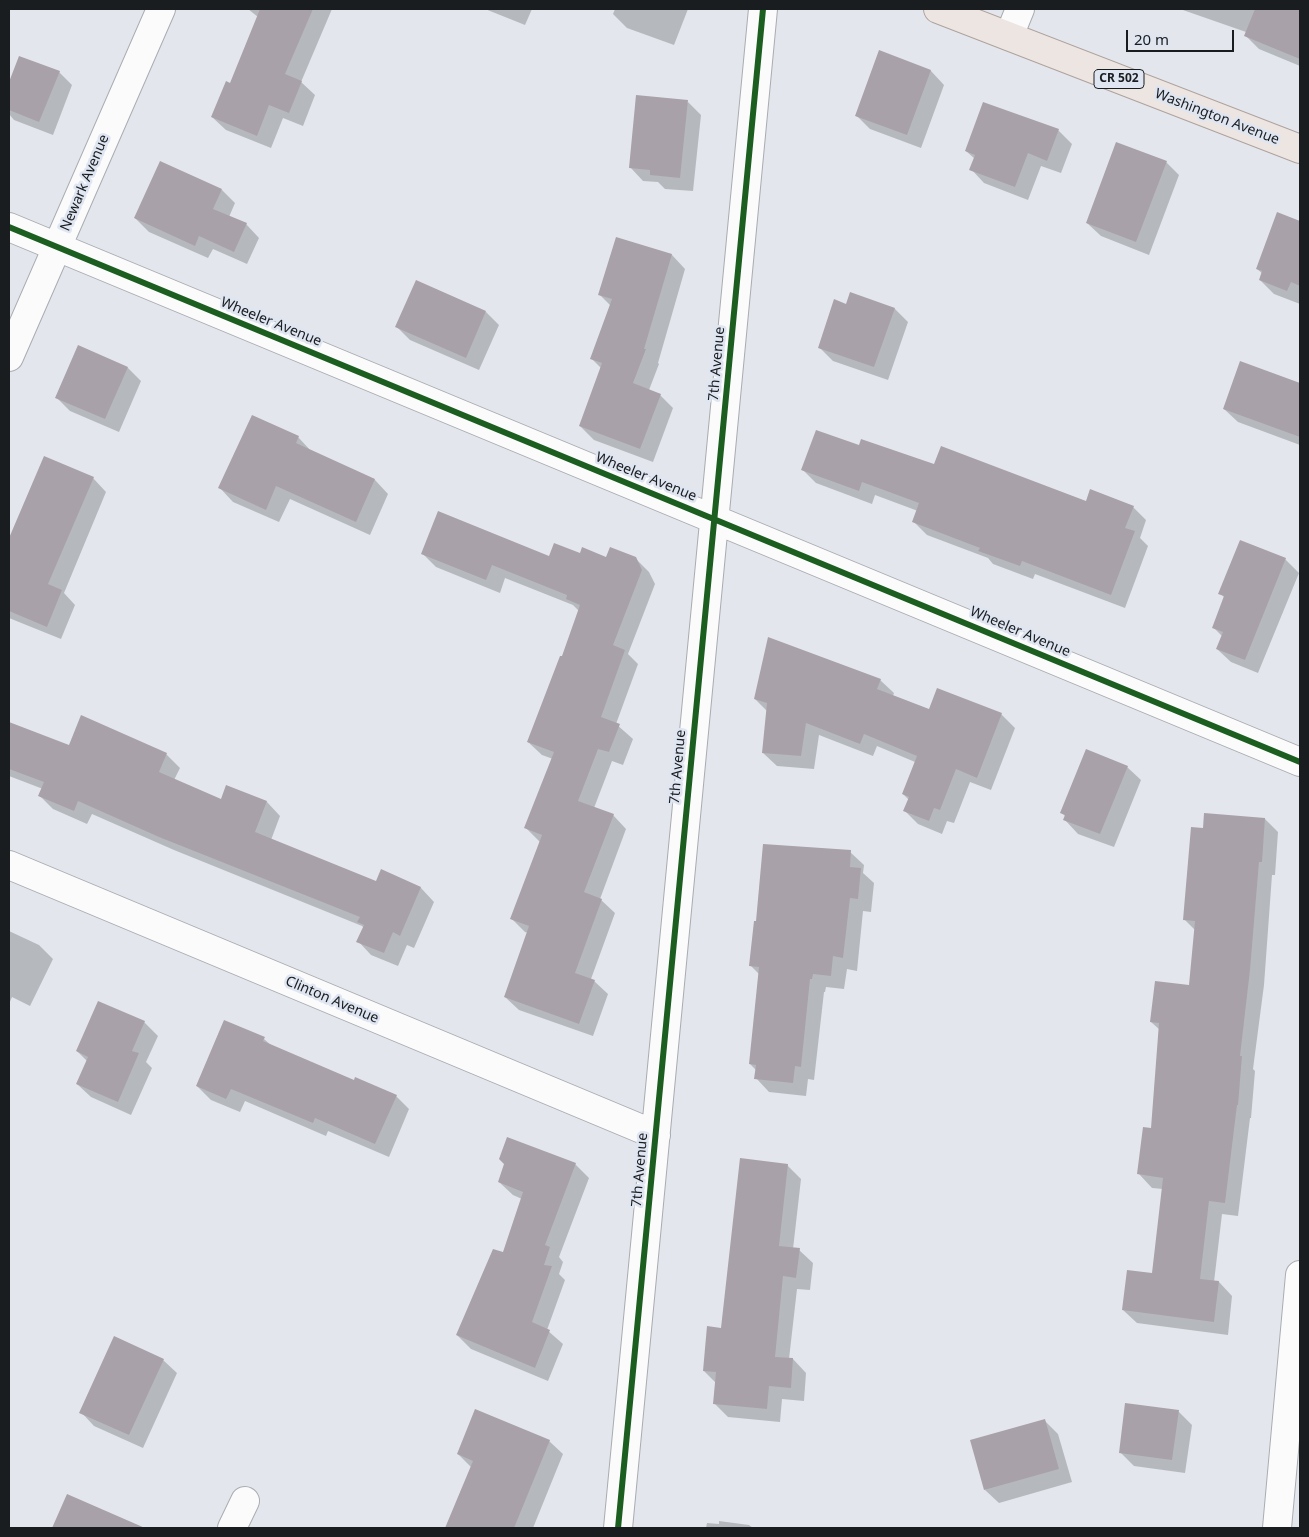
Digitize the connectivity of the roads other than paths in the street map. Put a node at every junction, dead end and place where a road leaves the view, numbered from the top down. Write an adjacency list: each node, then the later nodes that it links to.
1 (161, 9): 8 (street, Newark Avenue)
2 (763, 9): 10 (street, 7th Avenue)
3 (938, 9): 5 (main road, Washington Avenue / CR 502)
4 (1020, 9): 5 (street)
5 (1009, 36): 6 (main road, Washington Avenue / CR 502)
6 (1300, 149)
7 (9, 227): 8 (street, Wheeler Avenue)
8 (58, 247): 9 (street, Newark Avenue); 10 (street, Wheeler Avenue)
9 (9, 358)
10 (714, 519): 11 (street, Wheeler Avenue); 13 (street, 7th Avenue)
11 (1300, 762)
12 (9, 865): 13 (street, Clinton Avenue)
13 (656, 1135): 17 (street, 7th Avenue)
14 (1300, 1275): 18 (street)
15 (245, 1501): 16 (street)
16 (232, 1528)
17 (618, 1528)
18 (1278, 1528)

